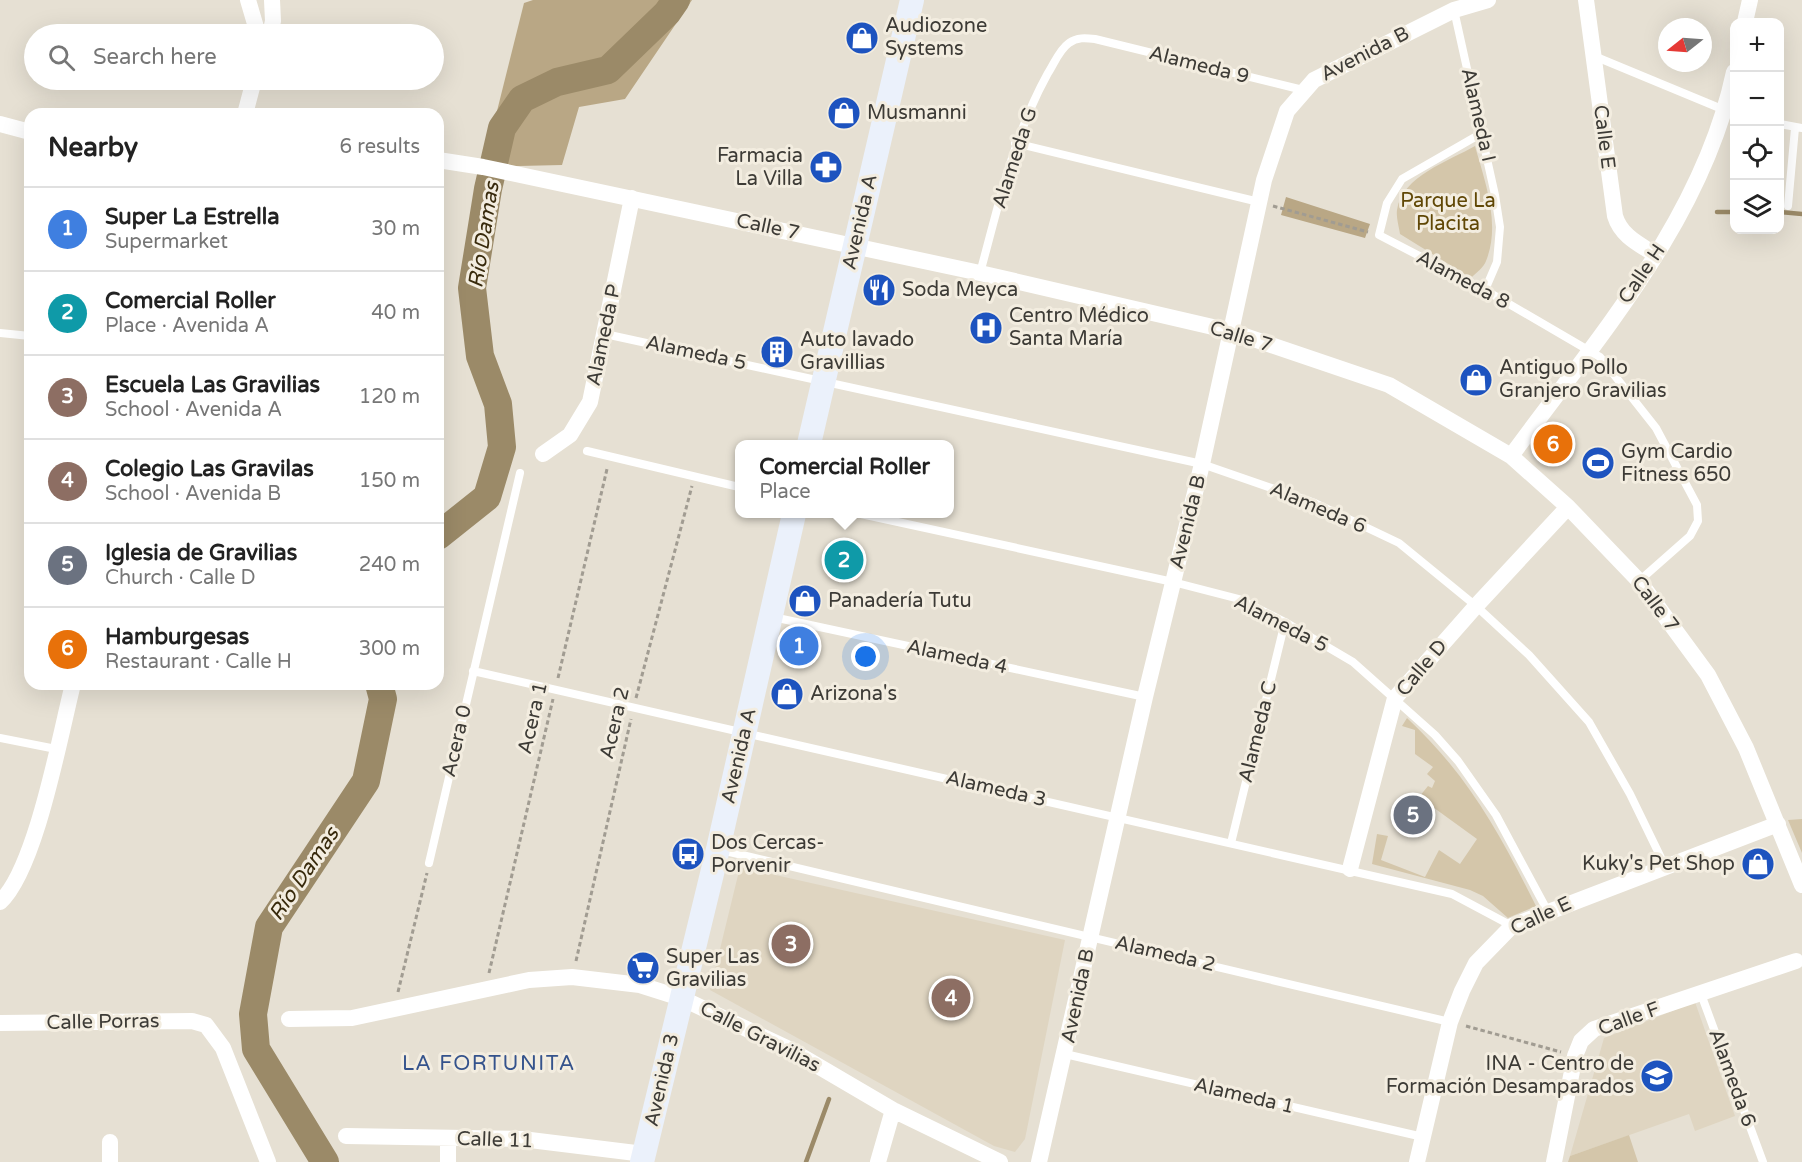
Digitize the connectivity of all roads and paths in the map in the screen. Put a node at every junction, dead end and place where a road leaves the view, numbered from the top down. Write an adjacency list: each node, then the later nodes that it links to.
1 (248, 0): 9 (street)
2 (272, 0): 10 (street)
3 (912, 0): 27 (street, Avenida A)
4 (1488, 0): 7 (street, Avenida B)
5 (1586, 0): 12 (street, Calle E)
6 (1750, 0): 8 (street)
7 (1454, 10): 14 (street, Avenida B); 20 (lane, Alameda I)
8 (1746, 18)
9 (255, 24)
10 (272, 24)
11 (1095, 39): 14 (lane, Alameda 9); 21 (lane, Alameda G)
12 (1593, 56): 16 (lane); 28 (street, Calle E)
13 (252, 90): 15 (street)
14 (1303, 90): 24 (street, Avenida B)
15 (249, 108)
16 (1730, 113): 28 (street, Calle H)
17 (0, 124): 19 (street)
18 (1798, 128): 25 (lane)
19 (24, 130)
20 (1482, 133): 26 (lane); 30 (lane, Alameda I)
21 (1015, 143): 24 (lane); 29 (lane, Alameda G)
22 (444, 161): 23 (street, Calle 7)
23 (632, 198): 27 (street, Calle 7); 33 (street, Alameda P)
24 (1259, 202): 26 (path); 31 (street, Avenida B)
25 (1788, 206)
26 (1379, 235): 30 (lane, Alameda 8)
27 (855, 245): 29 (street, Calle 7); 36 (street, Avenida A)
28 (1656, 255): 35 (street, Calle H)
29 (980, 273): 31 (street, Calle 7)
30 (1485, 290): 35 (lane, Alameda 8)
31 (1230, 331): 41 (street, Calle 7); 42 (street, Avenida B)
32 (0, 333): 34 (lane)
33 (604, 334): 36 (lane, Alameda 5); 39 (street, Alameda P)
34 (24, 335)
35 (1589, 350): 41 (street, Calle H); 49 (lane, Alameda 8)
36 (821, 381): 37 (street, Avenida A); 42 (lane, Alameda 6)
37 (809, 440)
38 (586, 451): 40 (lane)
39 (543, 454)
40 (610, 456): 44 (lane); 56 (path, Acera 1)
41 (1511, 456): 46 (street, Calle 7)
42 (1202, 464): 50 (street, Avenida B); 51 (lane, Alameda 6)
43 (520, 473): 54 (lane, Acera 0)
44 (695, 477): 45 (lane); 59 (path, Acera 2)
45 (735, 485)
46 (1568, 507): 49 (street, Calle 7); 51 (street, Calle D)
47 (793, 518): 52 (street, Avenida A)
48 (884, 518): 50 (lane, Alameda 5)
49 (1640, 581): 64 (street, Calle 7)
50 (1173, 582): 53 (lane, Alameda 5); 57 (street, Avenida B)
51 (1476, 606): 58 (street, Calle D); 68 (lane, Alameda 6)
52 (770, 616): 57 (lane, Alameda 4); 60 (street, Avenida A)
53 (1285, 622): 58 (lane, Alameda 5); 65 (lane, Alameda C)
54 (473, 671): 56 (lane, Alameda 3); 67 (lane, Acera 0)
55 (71, 690): 62 (street)
56 (555, 690): 59 (lane, Alameda 3); 77 (path, Acera 1)
57 (1145, 698): 63 (street, Avenida B)
58 (1395, 698): 69 (street, Calle D); 72 (lane, Alameda 5)
59 (633, 708): 60 (lane, Alameda 3); 76 (path, Acera 2)
60 (744, 731): 63 (lane, Alameda 3); 66 (street, Avenida A)
61 (0, 738): 62 (lane)
62 (56, 749): 71 (street)
63 (1118, 817): 65 (lane, Alameda 3); 74 (street, Avenida B)
64 (1778, 824): 68 (street, Calle E); 70 (street, Calle 7)
65 (1231, 843): 69 (lane, Alameda 3)
66 (718, 849): 74 (lane, Alameda 2); 79 (street, Avenida A)
67 (429, 863): 80 (path)
68 (1665, 867): 72 (street, Calle E)
69 (1350, 870): 73 (lane, Alameda 3)
70 (1802, 885)
71 (0, 902)
72 (1547, 910): 73 (street, Calle E)
73 (1512, 926): 82 (street, Calle E)
74 (1091, 936): 82 (lane, Alameda 2); 84 (street, Avenida B)
75 (1796, 961): 78 (street, Calle F)
76 (572, 977): 77 (street, Calle Gravilias); 79 (street, Calle Gravilias)
77 (486, 987): 80 (street, Calle Gravilias)
78 (1701, 994): 85 (street, Calle F); 100 (lane, Alameda 6)
79 (681, 998): 86 (street, Calle Gravilias); 91 (street, Avenida 3)
80 (394, 1008): 81 (street, Calle Gravilias)
81 (289, 1019)
82 (1450, 1022): 85 (path); 88 (street, Calle E)
83 (0, 1023): 93 (street, Calle Porras)
84 (1065, 1054): 88 (lane, Alameda 1); 97 (street, Avenida B)
85 (1575, 1056): 99 (street, Calle F)
86 (893, 1110): 95 (street); 96 (street, Calle Gravilias)
87 (346, 1137): 89 (street, Calle 11)
88 (1423, 1137): 98 (street, Calle E)
89 (448, 1139): 91 (street, Calle 11); 94 (street)
90 (110, 1142): 92 (street)
91 (643, 1158)
92 (110, 1162)
93 (268, 1162)
94 (448, 1162)
95 (878, 1162)
96 (1000, 1162)
97 (1039, 1162)
98 (1417, 1162)
99 (1554, 1162)
100 (1763, 1162)

